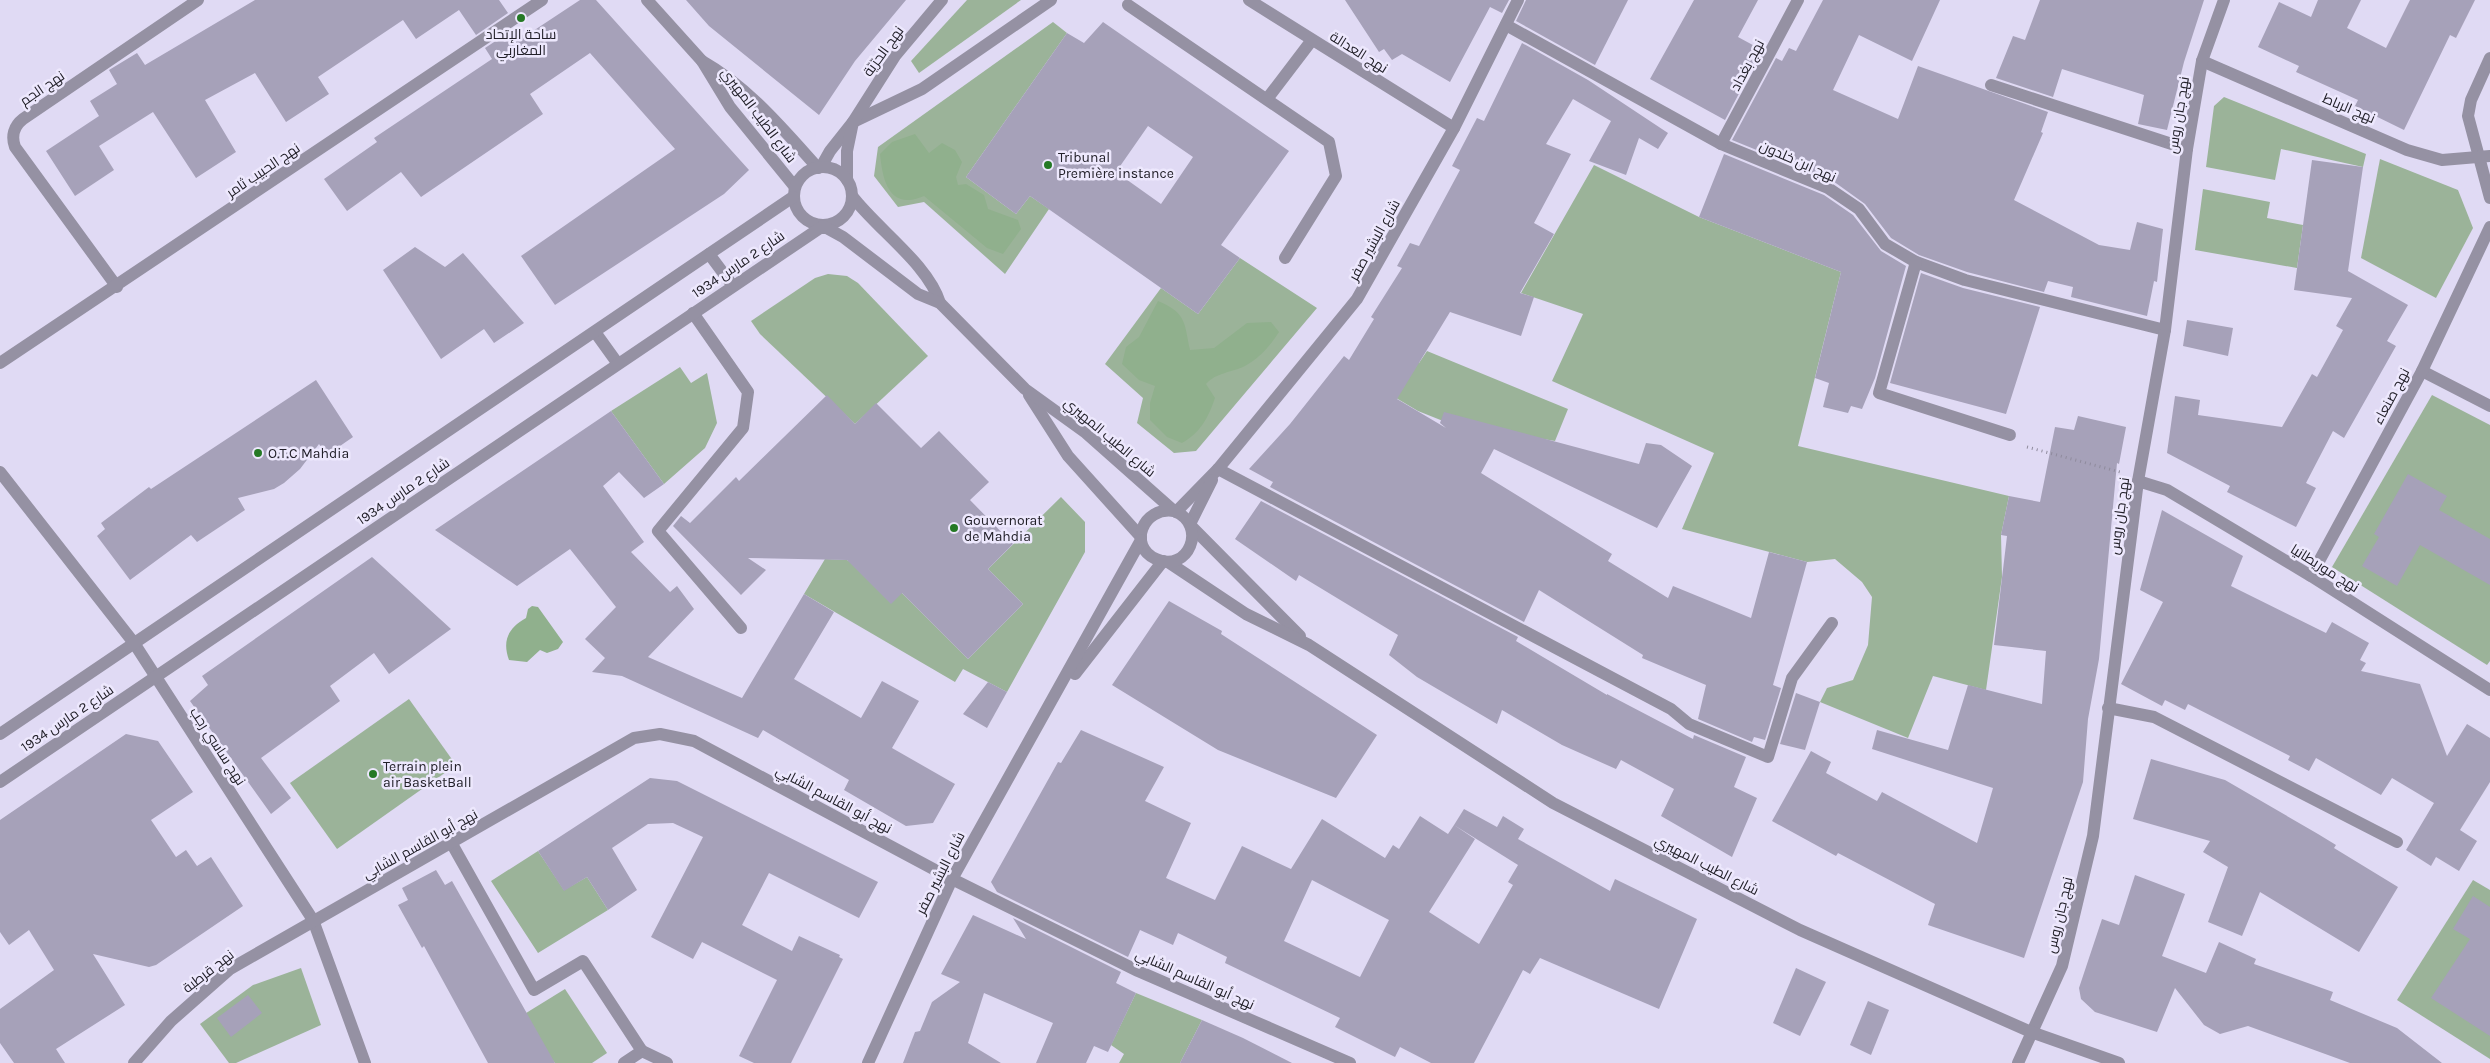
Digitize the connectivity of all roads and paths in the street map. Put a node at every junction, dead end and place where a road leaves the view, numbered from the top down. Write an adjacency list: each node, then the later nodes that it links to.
1 (198, 0): 34 (street, نهج الجم)
2 (542, 0): 34 (street, نهج الحبيب ثامر)
3 (647, 0): 14 (street, شارع الطيب المهيري)
4 (942, 0): 18 (street, نهج الحرّيّة)
5 (1051, 0): 18 (street)
6 (1249, 0): 12 (street, نهج العدالة)
7 (1518, 0): 11 (street, شارع البشير صفر)
8 (1798, 0): 20 (street, نهج بغداد)
9 (2224, 0): 15 (street, نهج جان روس)
10 (1128, 5): 17 (street)
11 (1506, 25): 19 (street, شارع البشير صفر); 20 (street, نهج ابن خلدون)
12 (1312, 40): 17 (street); 19 (street, نهج العدالة)
13 (2490, 58): 22 (street)
14 (702, 61): 23 (street, شارع الطيب المهيري); 25 (street, شارع الطيب المهيري)
15 (2202, 61): 21 (street, نهج جان روس); 22 (street, نهج الرباط)
16 (1991, 85): 21 (street)
17 (1267, 99): 31 (street)
18 (854, 122): 23 (street); 24 (street)
19 (1454, 128): 45 (street, شارع البشير صفر)
20 (1722, 144): 32 (street, نهج ابن خلدون)
21 (2187, 149): 37 (street, نهج جان روس)
22 (2485, 157): 27 (street)
23 (819, 167): 24 (street); 25 (street)
24 (847, 180): 26 (street)
25 (794, 192): 28 (street); 30 (street, شارع 2 مارس 1934)
26 (852, 196): 28 (street); 35 (street, شارع الطيب المهيري)
27 (2490, 198)
28 (823, 226): 33 (street, شارع 2 مارس 1934); 35 (street, شارع الطيب المهيري)
29 (2490, 227): 41 (street, نهج صنعاء)
30 (709, 254): 33 (street); 38 (street, شارع 2 مارس 1934)
31 (1285, 258)
32 (1916, 262): 37 (street, نهج ابن خلدون); 44 (street)
33 (733, 286): 36 (street, شارع 2 مارس 1934)
34 (117, 287): 39 (street, نهج الحبيب ثامر)
35 (940, 303): 42 (street, شارع الطيب المهيري)
36 (693, 313): 40 (street, شارع 2 مارس 1934); 54 (street)
37 (2165, 330): 47 (street, نهج جان روس)
38 (595, 332): 40 (street); 55 (street, شارع 2 مارس 1934)
39 (0, 363)
40 (618, 364): 57 (street, شارع 2 مارس 1934)
41 (2422, 370): 43 (street); 52 (street, نهج صنعاء)
42 (1024, 389): 48 (street, شارع الطيب المهيري); 50 (street, شارع الطيب المهيري)
43 (2490, 406)
44 (2010, 435): 47 (path)
45 (1218, 468): 48 (street, شارع البشير صفر); 49 (street, شارع البشير صفر); 53 (street)
46 (0, 472): 55 (street, نهج ساسي رجب)
47 (2138, 481): 52 (street, نهج موريطانيا); 60 (street, نهج جان روس)
48 (1175, 511): 49 (street); 50 (street)
49 (1191, 525): 51 (street); 56 (street, شارع الطيب المهيري)
50 (1141, 538): 51 (street); 59 (street, شارع البشير صفر)
51 (1165, 561): 56 (street, شارع الطيب المهيري); 59 (street, شارع البشير صفر)
52 (2311, 576): 58 (street, نهج موريطانيا)
53 (1832, 623)
54 (740, 628)
55 (134, 643): 57 (street, نهج ساسي رجب); 61 (street, شارع 2 مارس 1934)
56 (1309, 644): 67 (street, شارع الطيب المهيري)
57 (155, 677): 62 (street, شارع 2 مارس 1934); 66 (street, نهج ساسي رجب)
58 (2490, 690)
59 (1052, 704): 65 (street, شارع البشير صفر)
60 (2108, 708): 63 (street); 67 (street, نهج جان روس)
61 (0, 734)
62 (0, 782)
63 (2397, 842)
64 (452, 844): 65 (street, نهج أبو القاسم الشابي); 66 (street, نهج أبو القاسم الشابي); 68 (street)
65 (952, 879): 73 (street, شارع البشير صفر); 74 (street, نهج أبو القاسم الشابي)
66 (313, 920): 69 (street, نهج قرطبة); 70 (street, نهج ساسي رجب)
67 (2031, 1032): 75 (street, نهج جان روس); 76 (street, شارع الطيب المهيري)
68 (642, 1051): 71 (street); 72 (street)
69 (134, 1063)
70 (365, 1063)
71 (624, 1063)
72 (667, 1063)
73 (868, 1063)
74 (1350, 1063)
75 (2018, 1063)
76 (2119, 1063)

